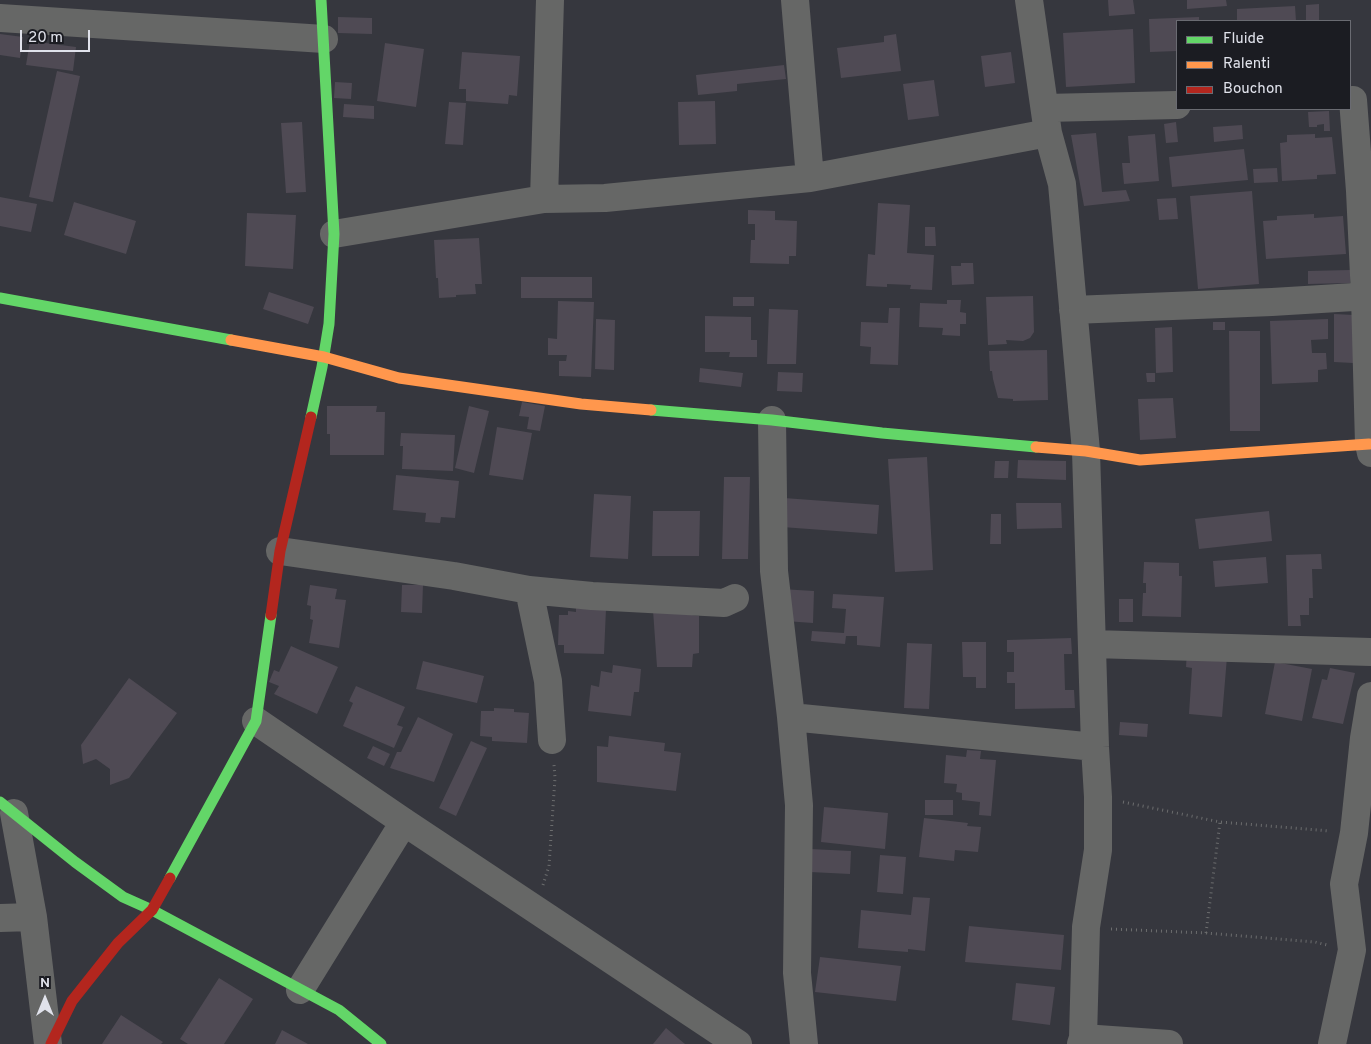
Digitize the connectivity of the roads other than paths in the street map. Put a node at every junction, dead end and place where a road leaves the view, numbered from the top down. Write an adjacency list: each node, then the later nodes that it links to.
1 (321, 0): 6 (street)
2 (550, 0): 11 (street)
3 (795, 0): 10 (street)
4 (1029, 0): 9 (street)
5 (0, 18): 6 (street)
6 (324, 39): 12 (street)
7 (1358, 99): 13 (street)
8 (1176, 105): 9 (street)
9 (1046, 120): 10 (street); 15 (street)
10 (810, 178): 11 (street)
11 (544, 199): 12 (street)
12 (334, 234): 16 (street)
13 (1368, 296): 15 (street); 18 (street)
14 (0, 298): 16 (street)
15 (1073, 310): 19 (street)
16 (324, 358): 17 (street); 20 (street)
17 (772, 420): 19 (street); 26 (street)
18 (1370, 449): 19 (street)
19 (1086, 451): 23 (street)
20 (280, 551): 21 (street); 27 (street)
21 (529, 590): 22 (street); 28 (street)
22 (735, 598)
23 (1092, 644): 24 (street); 29 (street)
24 (1371, 652)
25 (1371, 696): 32 (street)
26 (791, 717): 29 (street); 42 (street)
27 (256, 721): 31 (street); 33 (street)
28 (552, 740)
29 (1095, 746): 38 (street)
30 (7, 807): 33 (street); 34 (street)
31 (404, 822): 37 (street); 41 (street)
32 (1362, 833): 36 (street)
33 (152, 910): 37 (street); 39 (street)
34 (33, 917): 35 (street); 39 (street)
35 (0, 918)
36 (1361, 952): 44 (street)
37 (300, 990): 40 (street)
38 (1082, 1041): 43 (street)
39 (49, 1044)
40 (381, 1044)
41 (738, 1044)
42 (804, 1044)
43 (1169, 1044)
44 (1332, 1044)

